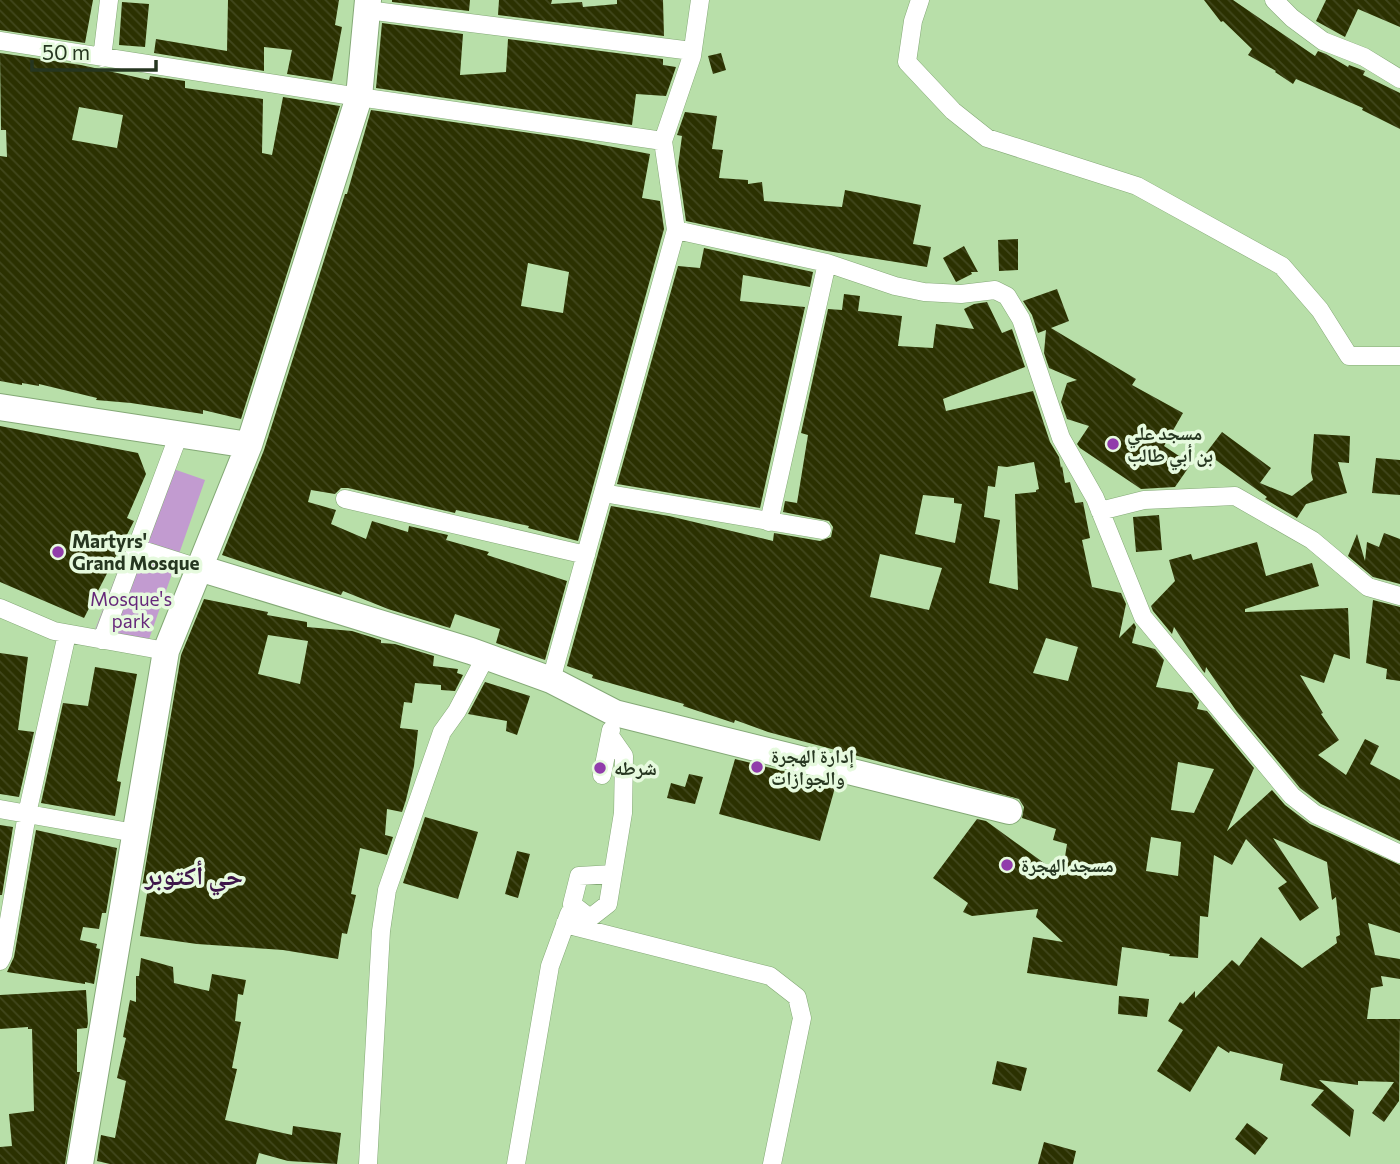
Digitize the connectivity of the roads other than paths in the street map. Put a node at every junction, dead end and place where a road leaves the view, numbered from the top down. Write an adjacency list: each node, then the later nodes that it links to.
1 (110, 0): 8 (street)
2 (700, 0): 7 (street)
3 (920, 0): 14 (street)
4 (1274, 0): 9 (street)
5 (367, 5): 7 (street); 10 (street)
6 (0, 41): 8 (street)
7 (692, 51): 11 (street)
8 (102, 58): 10 (street)
9 (1400, 79)
10 (359, 97): 11 (street); 17 (street)
11 (663, 141): 12 (street)
12 (676, 230): 13 (street); 18 (street)
13 (827, 263): 20 (street); 21 (street)
14 (1400, 356)
15 (0, 407): 16 (street)
16 (179, 434): 17 (street); 23 (street)
17 (249, 445): 25 (street)
18 (603, 492): 21 (street); 24 (street)
19 (345, 499): 24 (street)
20 (1100, 511): 26 (street); 39 (street)
21 (769, 522): 22 (street)
22 (822, 530)
23 (136, 548): 25 (street); 29 (street)
24 (586, 555): 32 (street)
25 (199, 568): 30 (street); 31 (street)
26 (1400, 596)
27 (0, 608): 28 (street)
28 (67, 634): 29 (street); 37 (street)
29 (102, 640): 30 (street)
30 (166, 651): 38 (street)
31 (486, 656): 32 (street); 45 (street)
32 (551, 680): 33 (street)
33 (613, 725): 34 (street); 36 (street); 40 (street)
34 (602, 775)
35 (0, 810): 37 (street)
36 (1009, 811)
37 (27, 814): 38 (street); 43 (street)
38 (135, 833): 44 (street)
39 (1400, 853)
40 (613, 874): 41 (street); 41 (street)
41 (572, 904): 42 (street)
42 (565, 925): 46 (street); 47 (street)
43 (0, 961)
44 (80, 1164)
45 (369, 1164)
46 (516, 1164)
47 (772, 1164)

